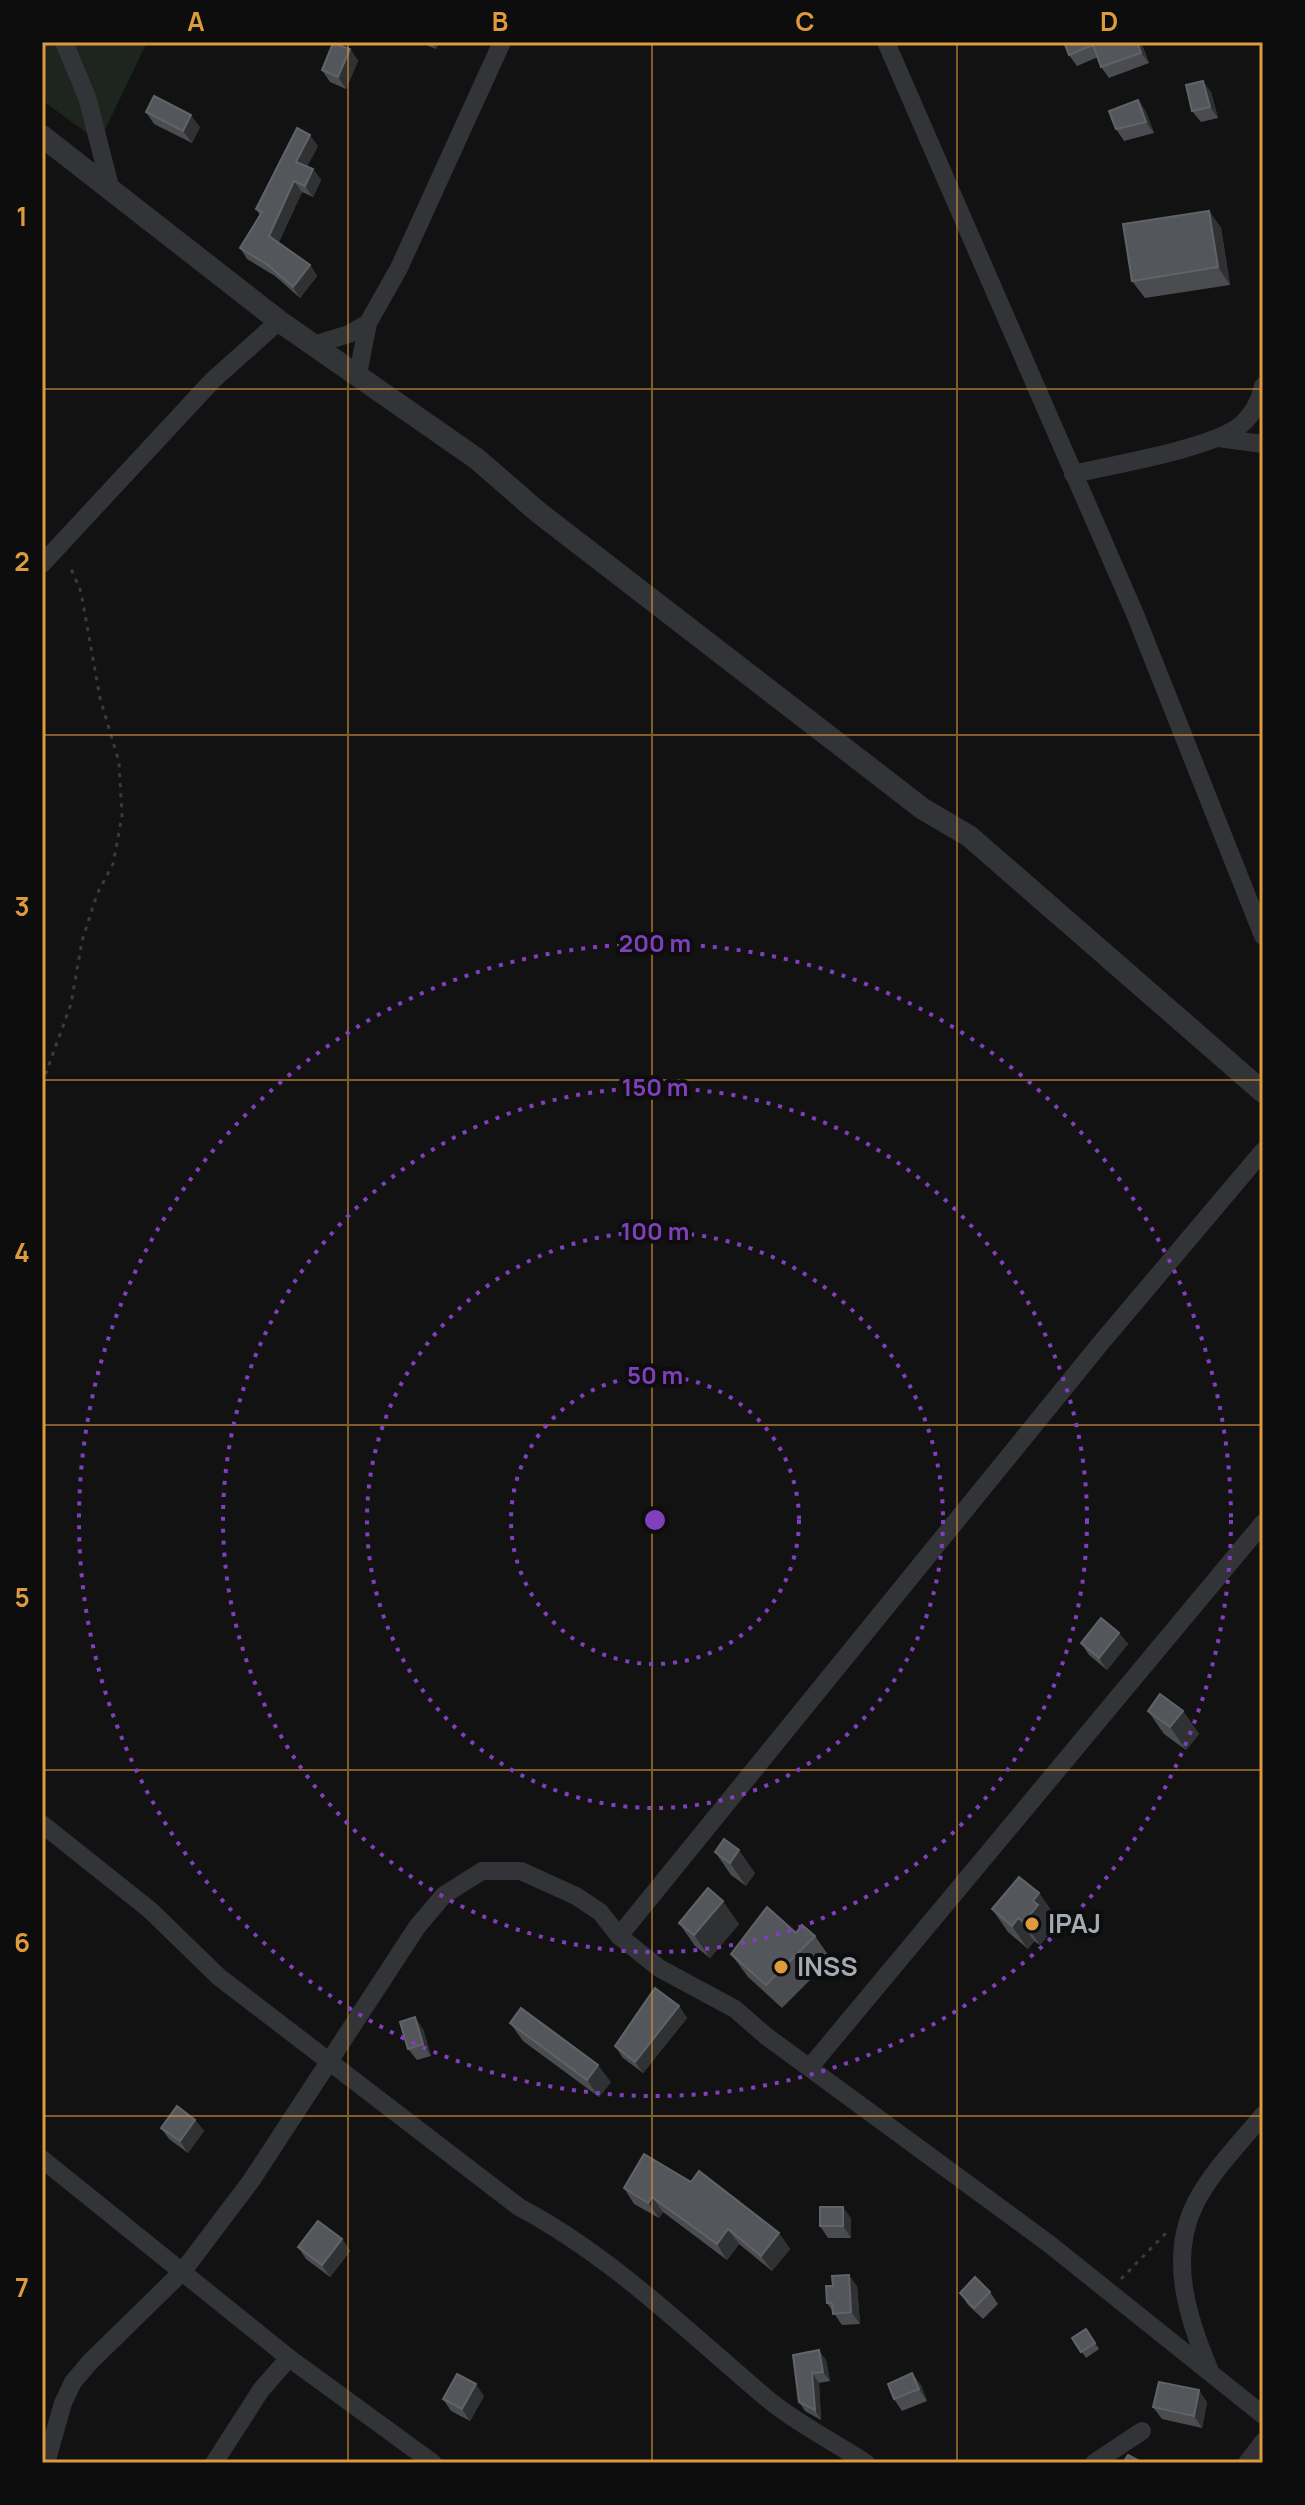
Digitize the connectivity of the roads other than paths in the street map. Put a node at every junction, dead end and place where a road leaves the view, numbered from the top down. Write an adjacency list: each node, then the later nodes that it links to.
1 (64, 42): 5 (street)
2 (502, 42): 7 (street)
3 (886, 42): 13 (street)
4 (42, 136): 5 (street)
5 (111, 190): 6 (street)
6 (279, 321): 8 (street); 14 (street)
7 (368, 323): 8 (street); 9 (street)
8 (316, 344): 9 (street)
9 (358, 374): 16 (street)
10 (1263, 386): 11 (street)
11 (1218, 438): 12 (street); 13 (street)
12 (1263, 444)
13 (1073, 474): 15 (street)
14 (42, 564)
15 (1263, 936)
16 (1263, 1092)
17 (1263, 1151): 20 (street)
18 (1263, 1523): 22 (street)
19 (42, 1824): 21 (street)
20 (619, 1936): 21 (street); 22 (street)
21 (332, 2061): 25 (street); 34 (street)
22 (810, 2067): 27 (street)
23 (1263, 2115): 27 (street)
24 (42, 2159): 25 (street)
25 (183, 2271): 26 (street); 31 (street)
26 (289, 2358): 32 (street); 33 (street)
27 (1211, 2374): 28 (street)
28 (1263, 2415)
29 (1142, 2431): 35 (street)
30 (1263, 2442): 36 (street)
31 (46, 2463)
32 (214, 2463)
33 (433, 2463)
34 (866, 2463)
35 (1094, 2463)
36 (1247, 2463)

